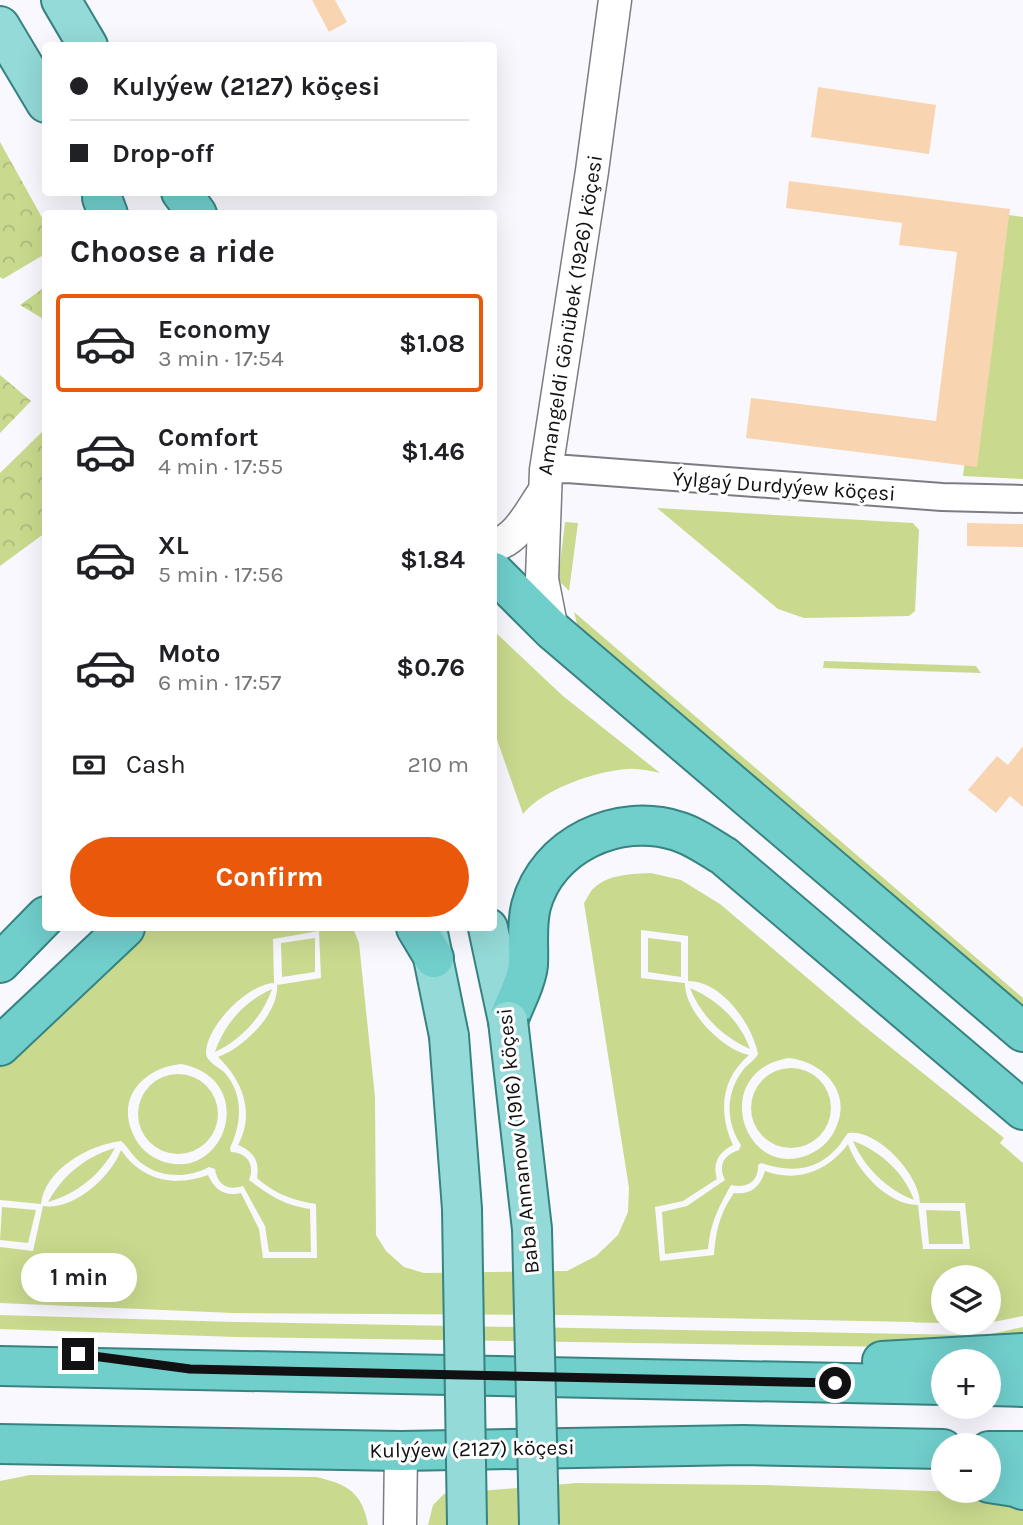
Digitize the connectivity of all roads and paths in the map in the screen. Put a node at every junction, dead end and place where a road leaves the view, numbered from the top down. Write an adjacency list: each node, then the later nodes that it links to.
1 (61, 0): 4 (main road)
2 (615, 0): 6 (street, Amangeldi Gönübek (1926) köçesi)
3 (0, 26): 5 (main road)
4 (86, 42)
5 (42, 96)
6 (545, 481): 7 (street, Ýylgaý Durdyýew köçesi); 8 (street); 10 (street, Amangeldi Gönübek (1926) köçesi)
7 (1023, 499)
8 (497, 543)
9 (497, 575): 10 (highway)
10 (552, 631): 17 (highway)
11 (42, 920): 15 (highway)
12 (122, 931): 18 (highway)
13 (489, 931): 16 (main road, Baba Annanow (1916) köçesi)
14 (425, 938): 40 (main road, bridge)
15 (0, 963)
16 (508, 1021): 19 (highway); 41 (main road, Baba Annanow (1916) köçesi, bridge)
17 (1023, 1032)
18 (0, 1046)
19 (1023, 1110)
20 (0, 1343): 23 (highway)
21 (1023, 1353): 24 (highway)
22 (0, 1366): 23 (highway)
23 (190, 1369): 24 (highway)
24 (727, 1381): 25 (highway)
25 (931, 1385)
26 (1001, 1386): 27 (highway)
27 (1023, 1387)
28 (0, 1444): 30 (highway, Kulyýew (2127) köçesi)
29 (743, 1445): 31 (highway, Kulyýew (2127) köçesi); 32 (highway, Kulyýew (2127) köçesi); 36 (highway)
30 (192, 1448): 32 (highway, Kulyýew (2127) köçesi); 35 (highway)
31 (931, 1450)
32 (401, 1451): 39 (street)
33 (1001, 1451): 34 (highway)
34 (1023, 1451)
35 (0, 1467)
36 (931, 1475)
37 (1001, 1485): 38 (highway)
38 (1023, 1490)
39 (400, 1525)
40 (467, 1525)
41 (539, 1525)

